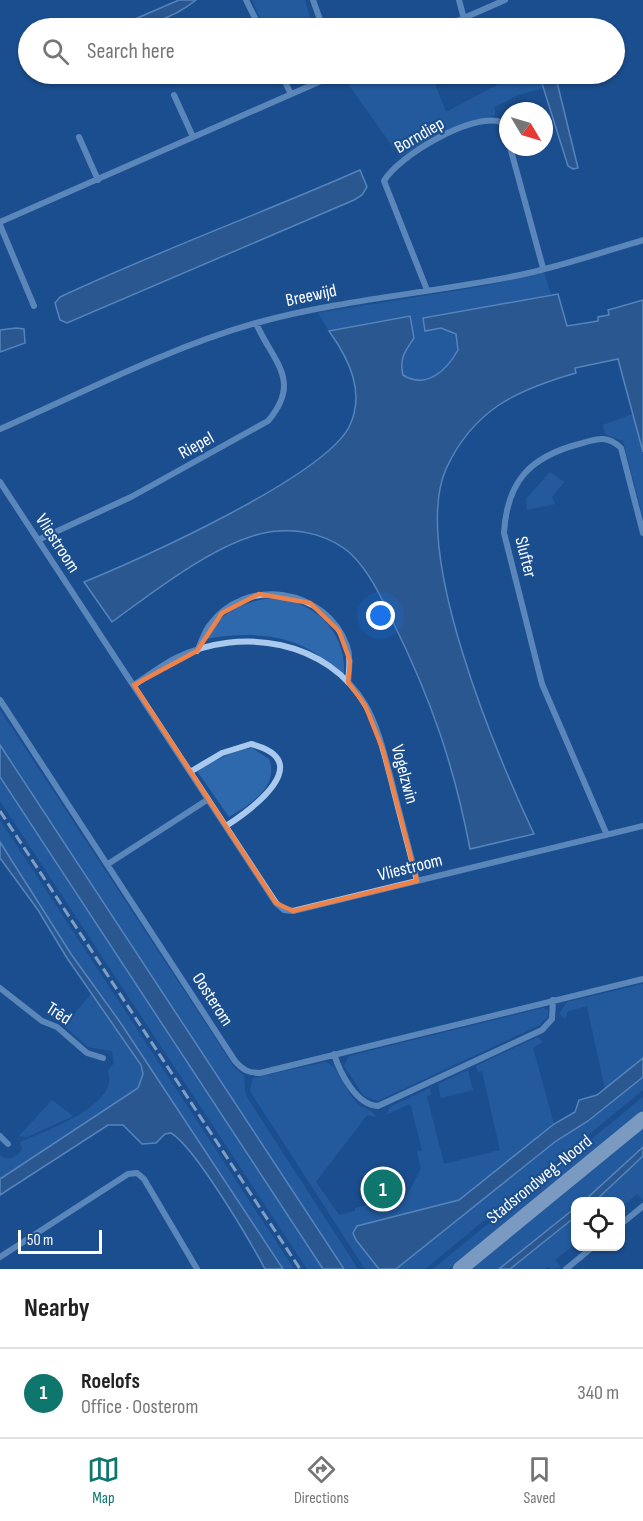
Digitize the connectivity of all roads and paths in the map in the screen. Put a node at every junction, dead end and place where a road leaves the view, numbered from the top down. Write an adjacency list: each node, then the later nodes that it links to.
1 (246, 0): 5 (street)
2 (313, 0): 6 (street)
3 (459, 0): 7 (street)
4 (505, 0): 8 (street)
5 (255, 18)
6 (319, 18)
7 (464, 18)
8 (466, 18)
9 (286, 84): 11 (street)
10 (314, 84): 11 (street)
11 (291, 94): 15 (street)
12 (174, 95): 15 (street)
13 (499, 121): 21 (street, Borndiep)
14 (79, 137): 17 (street)
15 (193, 137): 17 (street)
16 (512, 156): 20 (street)
17 (98, 180): 18 (street)
18 (0, 223): 22 (street)
19 (643, 240): 20 (street, Breewijd)
20 (543, 268): 21 (street, Breewijd)
21 (427, 290): 23 (street, Breewijd)
22 (34, 306)
23 (256, 323): 24 (street, Breewijd); 27 (street, Riepel)
24 (0, 429)
25 (0, 482): 27 (street, Vliestroom)
26 (643, 533): 36 (street, Slufter)
27 (38, 540): 30 (street, Vliestroom)
28 (197, 651): 29 (street, Vogelzwin); 29 (street); 30 (street, Vogelzwin)
29 (348, 682): 38 (street, Vogelzwin)
30 (134, 685): 32 (street, Vliestroom)
31 (0, 700): 37 (street, Oosterom)
32 (190, 772): 33 (street, Vliestroom); 34 (street)
33 (207, 800): 34 (street, Vliestroom); 37 (street)
34 (226, 826): 38 (street, Vliestroom)
35 (643, 826): 36 (street, Vliestroom)
36 (607, 835): 38 (street, Vliestroom)
37 (108, 864): 42 (street, Oosterom)
38 (417, 881)
39 (643, 979): 41 (street, Oosterom)
40 (0, 988): 43 (street, Trêd)
41 (553, 1000): 42 (street, Oosterom); 42 (street)
42 (334, 1054)
43 (103, 1058)
44 (643, 1119): 52 (main road, Stadsrondweg-Noord)
45 (0, 1136): 46 (street)
46 (8, 1144)
47 (643, 1206): 48 (street)
48 (625, 1222)
49 (588, 1251): 53 (street)
50 (0, 1257): 51 (street)
51 (197, 1269)
52 (460, 1269)
53 (566, 1269)

